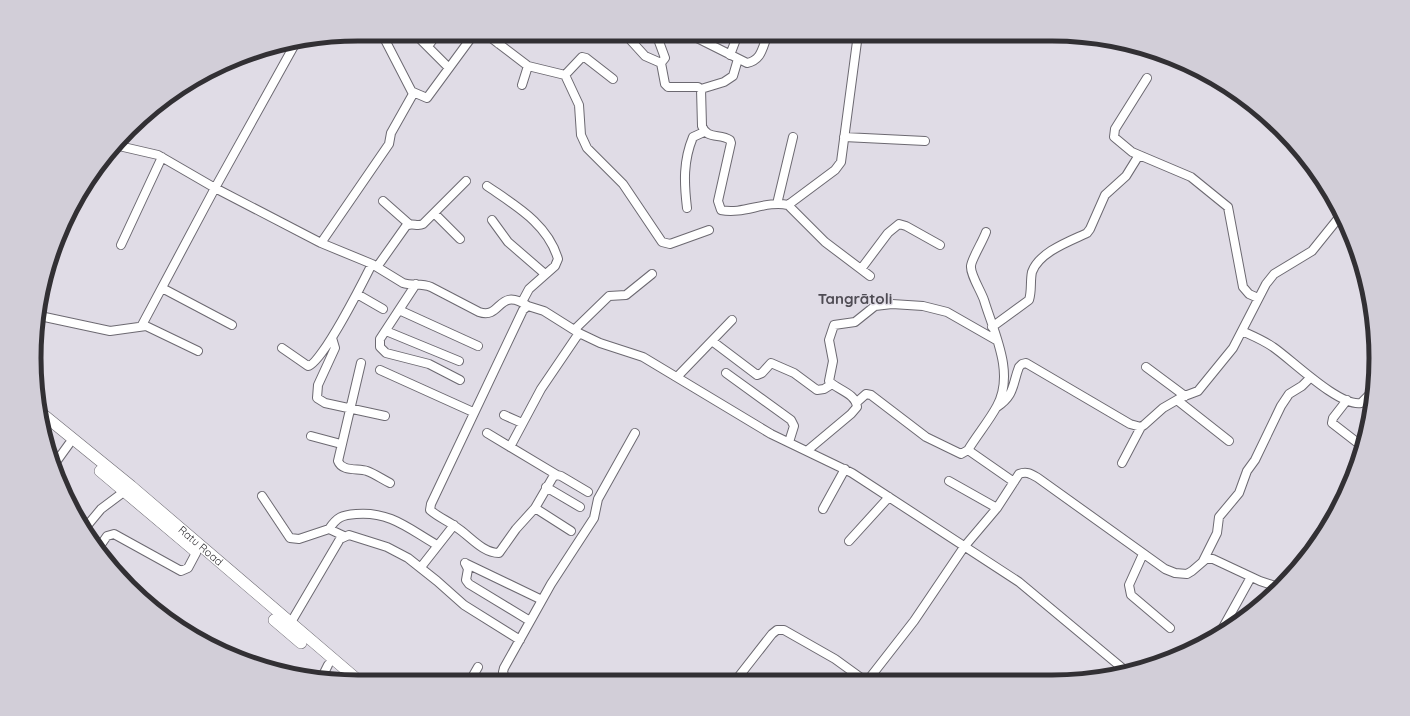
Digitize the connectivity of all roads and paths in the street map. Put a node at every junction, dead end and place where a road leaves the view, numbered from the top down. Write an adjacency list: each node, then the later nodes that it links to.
1 (386, 41): 26 (street)
2 (423, 41): 14 (street)
3 (432, 41): 14 (street)
4 (469, 41): 20 (street)
5 (495, 41): 13 (street)
6 (500, 41): 13 (street)
7 (631, 41): 18 (street)
8 (659, 41): 18 (street)
9 (706, 41): 16 (street)
10 (735, 41): 16 (street)
11 (765, 41): 17 (street)
12 (857, 41): 29 (street)
13 (499, 44): 19 (street)
14 (428, 46): 20 (street)
15 (293, 48): 36 (street)
16 (730, 55): 17 (street)
17 (738, 59): 25 (street)
18 (661, 63): 25 (street)
19 (528, 66): 21 (street); 24 (street)
20 (449, 68): 26 (street)
21 (565, 75): 23 (street); 45 (street)
22 (1147, 78): 32 (street)
23 (613, 79)
24 (522, 85)
25 (701, 89): 27 (street)
26 (413, 92): 48 (street)
27 (704, 132): 38 (street); 40 (street)
28 (793, 137): 38 (street)
29 (844, 137): 30 (street); 39 (street)
30 (925, 141)
31 (122, 147): 33 (street)
32 (1139, 155): 59 (street); 67 (street)
33 (162, 157): 36 (street); 49 (street)
34 (466, 181): 41 (street)
35 (488, 186): 53 (street)
36 (215, 188): 48 (street); 57 (street)
37 (383, 201): 44 (street)
38 (777, 204): 39 (street)
39 (788, 205): 52 (street)
40 (687, 208)
41 (434, 213): 44 (street); 47 (street)
42 (492, 220): 53 (street)
43 (1337, 220): 59 (street)
44 (409, 224): 51 (street)
45 (709, 230)
46 (986, 232): 67 (street)
47 (460, 239)
48 (321, 243): 51 (street)
49 (121, 245)
50 (940, 245): 52 (street)
51 (375, 266): 56 (street); 58 (street)
52 (860, 269): 55 (street)
53 (545, 274): 60 (street)
54 (652, 274): 70 (street)
55 (870, 276)
56 (416, 284): 60 (street); 62 (street)
57 (162, 288): 65 (street); 66 (street)
58 (356, 294): 61 (street); 71 (street)
59 (1258, 298): 69 (street)
60 (525, 304): 70 (street); 93 (street)
61 (383, 309)
62 (399, 310): 68 (street); 74 (street)
63 (44, 317): 65 (street)
64 (732, 320): 73 (street)
65 (142, 325): 76 (street)
66 (232, 325)
67 (992, 327): 72 (street)
68 (386, 331): 77 (street); 84 (street)
69 (1242, 331): 83 (street); 86 (street)
70 (576, 332): 82 (street); 97 (street)
71 (332, 338): 75 (street); 92 (street)
72 (996, 340): 85 (street); 91 (street)
73 (712, 341): 82 (street); 85 (street)
74 (478, 346)
75 (282, 348)
76 (198, 351)
77 (459, 361)
78 (361, 363): 92 (street)
79 (1146, 367): 86 (street)
80 (380, 370): 93 (street)
81 (726, 373): 104 (street)
82 (677, 377): 104 (street)
83 (1310, 378): 89 (street); 138 (street)
84 (460, 380)
85 (832, 384): 90 (street)
86 (1185, 396): 88 (street)
87 (1366, 398): 89 (street)
88 (1177, 400): 99 (street); 103 (street)
89 (1347, 400): 105 (street)
90 (857, 402): 109 (street); 110 (street)
91 (997, 407): 99 (street); 110 (street)
92 (350, 408): 95 (street); 107 (street)
93 (473, 412): 128 (street)
94 (504, 415): 97 (street)
95 (385, 416)
96 (47, 418): 119 (main road, Ratu Road)
97 (522, 423): 108 (street)
98 (49, 427): 106 (main road, Ratu Road)
99 (1141, 427): 112 (street)
100 (487, 433): 108 (street)
101 (635, 433): 142 (street)
102 (311, 436): 107 (street)
103 (1229, 441)
104 (789, 442): 109 (street)
105 (1357, 442)
106 (69, 444): 111 (street); 119 (main road, Ratu Road)
107 (341, 444): 117 (street)
108 (510, 447): 114 (street)
109 (808, 450): 113 (street)
110 (968, 450): 116 (street)
111 (58, 459)
112 (1122, 463)
113 (845, 469): 122 (street); 126 (street)
114 (557, 475): 118 (street); 120 (street)
115 (949, 481): 125 (street)
116 (1014, 482): 125 (street); 137 (street)
117 (390, 483)
118 (546, 487): 123 (street); 124 (street)
119 (128, 490): 127 (street); 136 (main road, Ratu Road); 145 (main road, Ratu Road)
120 (588, 492)
121 (262, 496): 129 (street)
122 (889, 497): 132 (street); 135 (street)
123 (580, 507)
124 (535, 508): 128 (street); 130 (street)
125 (997, 508): 135 (street)
126 (823, 509)
127 (88, 524)
128 (454, 526): 134 (street)
129 (329, 529): 131 (street); 134 (street)
130 (571, 531)
131 (344, 536): 139 (street); 145 (street)
132 (849, 541)
133 (102, 544): 136 (street)
134 (437, 545): 139 (street)
135 (964, 547): 150 (street); 158 (street)
136 (196, 553): 148 (main road, Ratu Road)
137 (1144, 554): 138 (street); 146 (street)
138 (1203, 561): 140 (street)
139 (421, 567): 147 (street)
140 (1252, 577): 141 (street); 144 (street)
141 (1273, 585)
142 (542, 600): 143 (street); 143 (street)
143 (530, 621): 147 (street)
144 (1227, 622)
145 (290, 624): 153 (main road, Ratu Road)
146 (1170, 628)
147 (520, 640): 155 (street)
148 (328, 665): 151 (street); 152 (main road, Ratu Road)
149 (478, 667): 154 (street)
150 (1120, 667)
151 (324, 673)
152 (339, 674)
153 (351, 675)
154 (473, 675)
155 (504, 675)
156 (740, 675): 157 (street)
157 (857, 675)
158 (872, 675)

